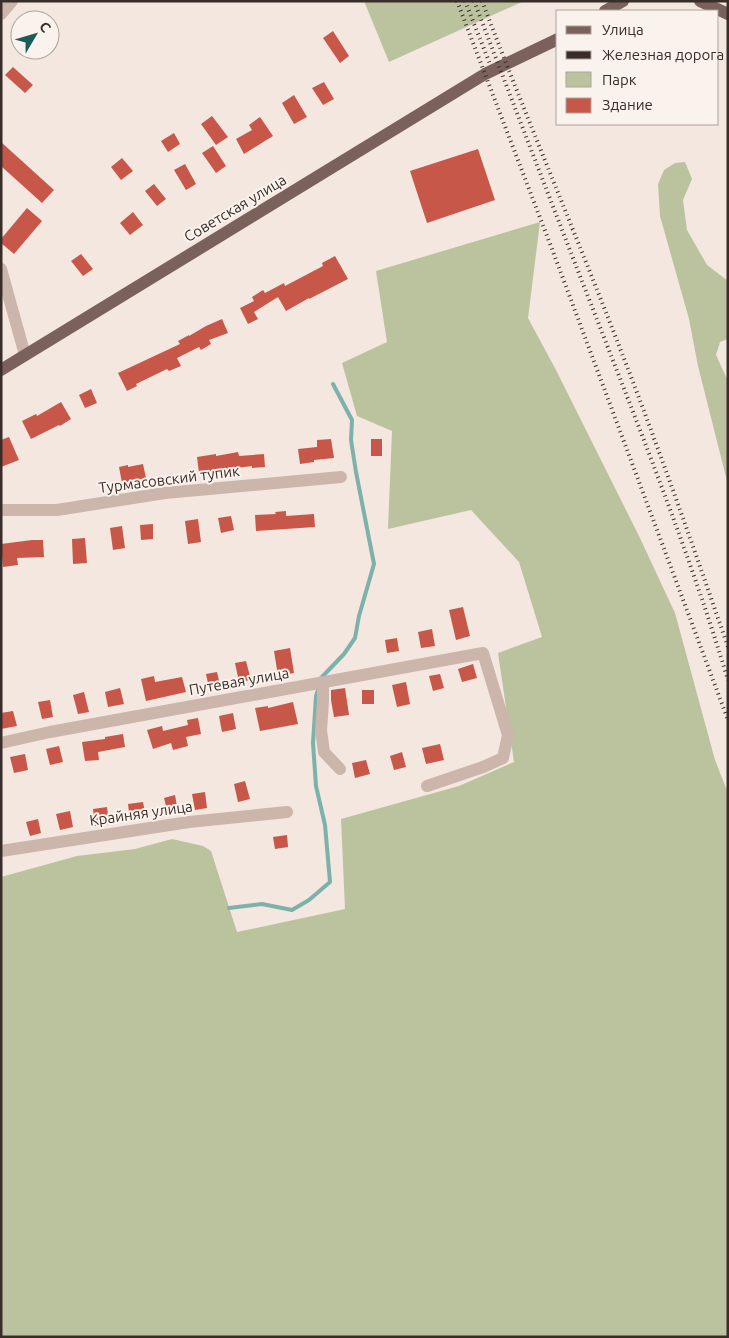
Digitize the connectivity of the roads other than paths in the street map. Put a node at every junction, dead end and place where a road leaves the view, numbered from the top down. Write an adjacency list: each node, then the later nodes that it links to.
1 (12, 1): 5 (street)
2 (623, 1): 4 (main road)
3 (700, 1): 6 (main road)
4 (608, 10)
5 (1, 14)
6 (728, 14)
7 (556, 40): 9 (main road, Советская улица)
8 (1, 269): 9 (street)
9 (25, 355): 10 (main road, Советская улица)
10 (1, 370)
11 (341, 477): 12 (street, Турмасовский тупик)
12 (1, 510)
13 (319, 683): 14 (street, Путевая улица); 15 (street); 16 (street, Путевая улица)
14 (1, 743)
15 (340, 768)
16 (427, 786)
17 (287, 812): 18 (street, Крайняя улица)
18 (1, 851)

